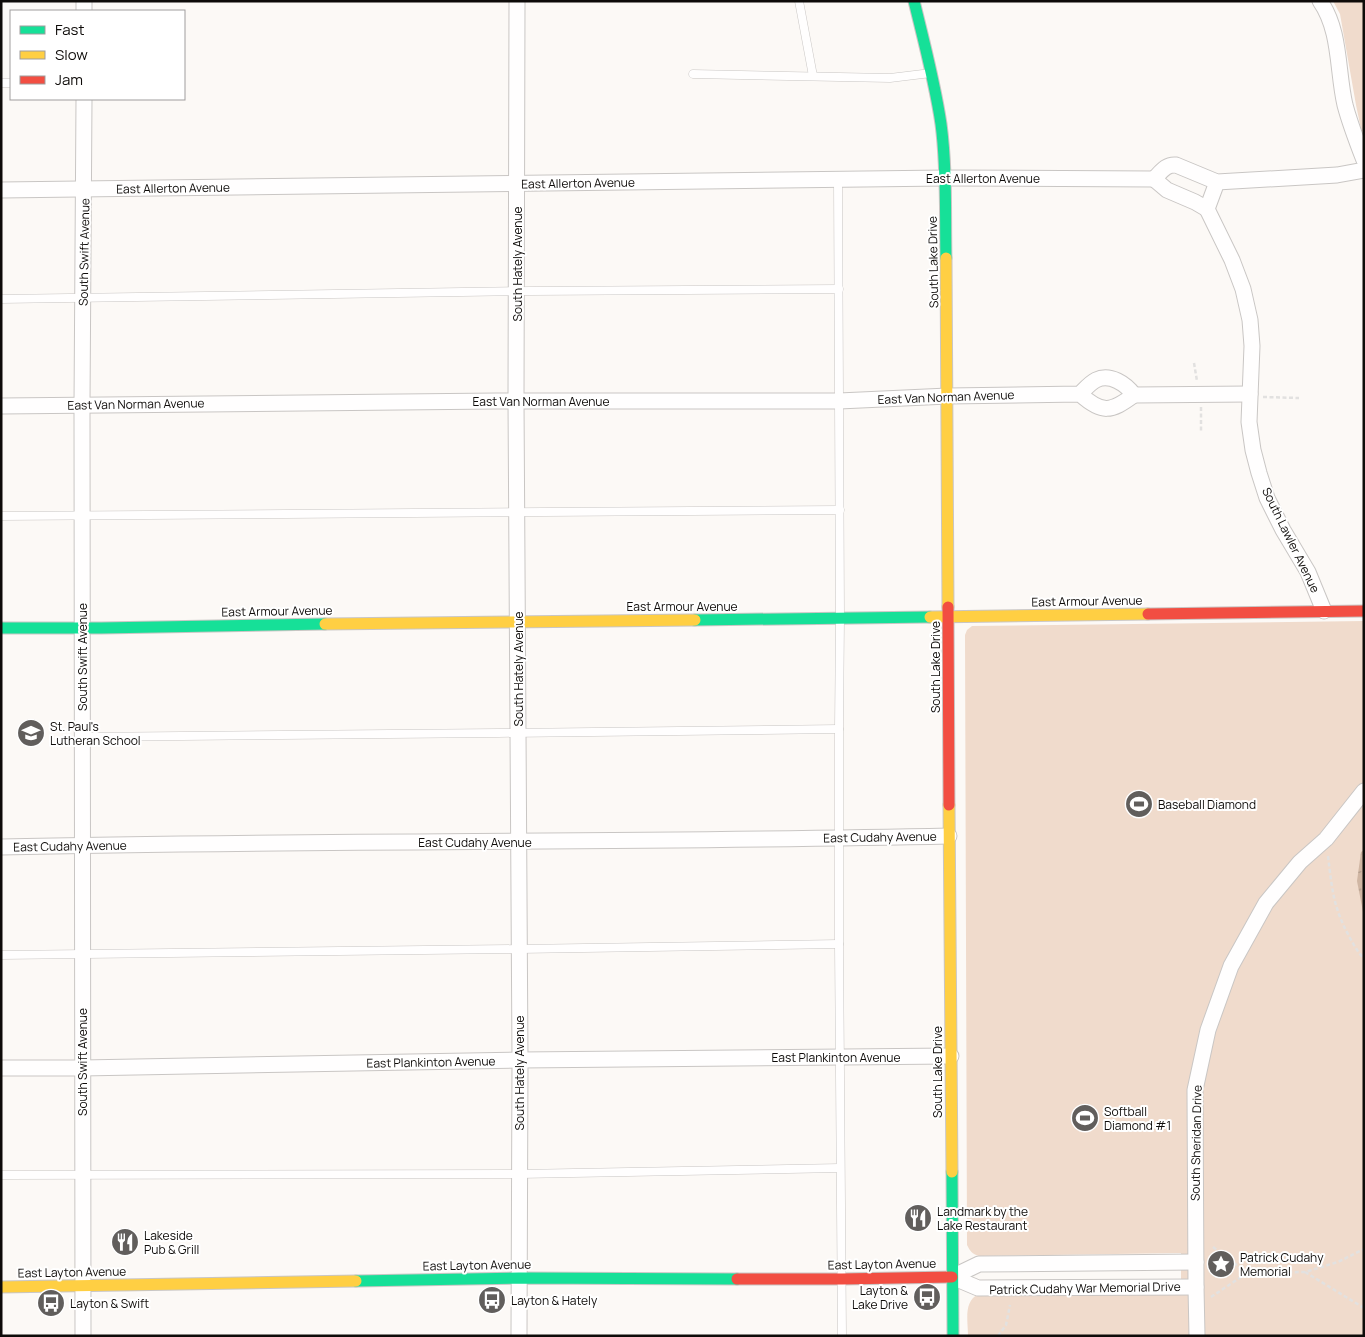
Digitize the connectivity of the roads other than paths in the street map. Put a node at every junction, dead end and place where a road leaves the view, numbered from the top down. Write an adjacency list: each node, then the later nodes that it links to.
1 (517, 1): 15 (street, South Hately Avenue)
2 (799, 1): 7 (lane)
3 (914, 1): 5 (main road, South Lake Drive)
4 (1320, 1): 9 (street)
5 (931, 73): 7 (lane); 11 (main road, South Lake Drive)
6 (693, 74): 7 (lane)
7 (813, 76)
8 (84, 100): 16 (street, South Swift Avenue)
9 (1364, 160)
10 (1364, 170): 14 (street)
11 (945, 178): 12 (street, East Allerton Avenue); 13 (street, East Allerton Avenue); 25 (main road, South Lake Drive)
12 (1154, 178): 14 (street); 18 (street)
13 (838, 179): 15 (street, East Allerton Avenue); 19 (lane)
14 (1217, 182): 18 (street)
15 (518, 183): 16 (street, East Allerton Avenue); 20 (street, South Hately Avenue)
16 (84, 189): 17 (street, East Allerton Avenue); 21 (street, South Swift Avenue)
17 (1, 190)
18 (1207, 209): 26 (street, South Lawler Avenue)
19 (838, 289): 20 (lane); 28 (lane)
20 (517, 291): 21 (lane); 27 (street, South Hately Avenue)
21 (83, 298): 22 (lane); 29 (street, South Swift Avenue)
22 (1, 299)
23 (1080, 394): 24 (street); 24 (street); 25 (street, East Van Norman Avenue)
24 (1134, 395): 26 (street)
25 (948, 396): 28 (street, East Van Norman Avenue); 37 (main road, South Lake Drive)
26 (1250, 396): 35 (street, South Lawler Avenue)
27 (516, 401): 28 (street, East Van Norman Avenue); 29 (street, East Van Norman Avenue); 32 (street, South Hately Avenue)
28 (839, 401): 31 (lane)
29 (82, 405): 30 (street, East Van Norman Avenue); 34 (street, South Swift Avenue)
30 (1, 406)
31 (840, 510): 32 (lane); 38 (lane)
32 (517, 513): 34 (lane); 39 (street, South Hately Avenue)
33 (1, 516): 34 (lane)
34 (82, 516): 41 (street, South Swift Avenue)
35 (1324, 611): 36 (main road, East Armour Avenue); 37 (main road, East Armour Avenue)
36 (1364, 611)
37 (949, 617): 38 (main road, East Armour Avenue); 46 (main road, South Lake Drive)
38 (840, 618): 39 (main road, East Armour Avenue); 42 (lane)
39 (518, 621): 41 (main road, East Armour Avenue); 43 (street, South Hately Avenue)
40 (1, 628): 41 (main road, East Armour Avenue)
41 (82, 628): 44 (street, South Swift Avenue)
42 (839, 729): 43 (lane); 47 (lane)
43 (518, 733): 44 (lane); 48 (street, South Hately Avenue)
44 (82, 736): 49 (street, South Swift Avenue)
45 (1364, 791): 64 (street, South Sheridan Drive)
46 (949, 836): 47 (street, East Cudahy Avenue); 55 (main road, South Lake Drive)
47 (839, 837): 48 (street, East Cudahy Avenue); 51 (lane)
48 (518, 842): 49 (street, East Cudahy Avenue); 52 (street, South Hately Avenue)
49 (82, 845): 50 (street, East Cudahy Avenue); 53 (street, South Swift Avenue)
50 (1, 847)
51 (839, 944): 52 (lane); 56 (lane)
52 (519, 950): 53 (lane); 57 (street, South Hately Avenue)
53 (82, 954): 54 (lane); 59 (street, South Swift Avenue)
54 (1, 955)
55 (951, 1056): 56 (street, East Plankinton Avenue); 65 (main road, South Lake Drive)
56 (840, 1057): 57 (street, East Plankinton Avenue); 60 (lane)
57 (520, 1060): 59 (street, East Plankinton Avenue); 62 (street, South Hately Avenue)
58 (1, 1068): 59 (street, East Plankinton Avenue)
59 (82, 1068): 61 (street, South Swift Avenue)
60 (840, 1168): 62 (lane); 67 (lane)
61 (82, 1174): 62 (lane); 63 (lane); 68 (street, South Swift Avenue)
62 (519, 1174): 66 (street, South Hately Avenue)
63 (1, 1175)
64 (1196, 1262): 65 (street, Patrick Cudahy War Memorial Drive); 70 (street, South Sheridan Drive)
65 (952, 1277): 67 (main road, East Layton Avenue); 70 (street, Patrick Cudahy War Memorial Drive); 74 (main road, South Lake Drive)
66 (519, 1278): 67 (main road, East Layton Avenue); 68 (main road, East Layton Avenue); 72 (street, South Hately Avenue)
67 (842, 1279): 73 (lane)
68 (82, 1286): 69 (main road, East Layton Avenue); 71 (street, South Swift Avenue)
69 (1, 1287)
70 (1196, 1287): 75 (street, South Sheridan Drive)
71 (83, 1336)
72 (519, 1336)
73 (842, 1336)
74 (953, 1336)
75 (1197, 1336)

